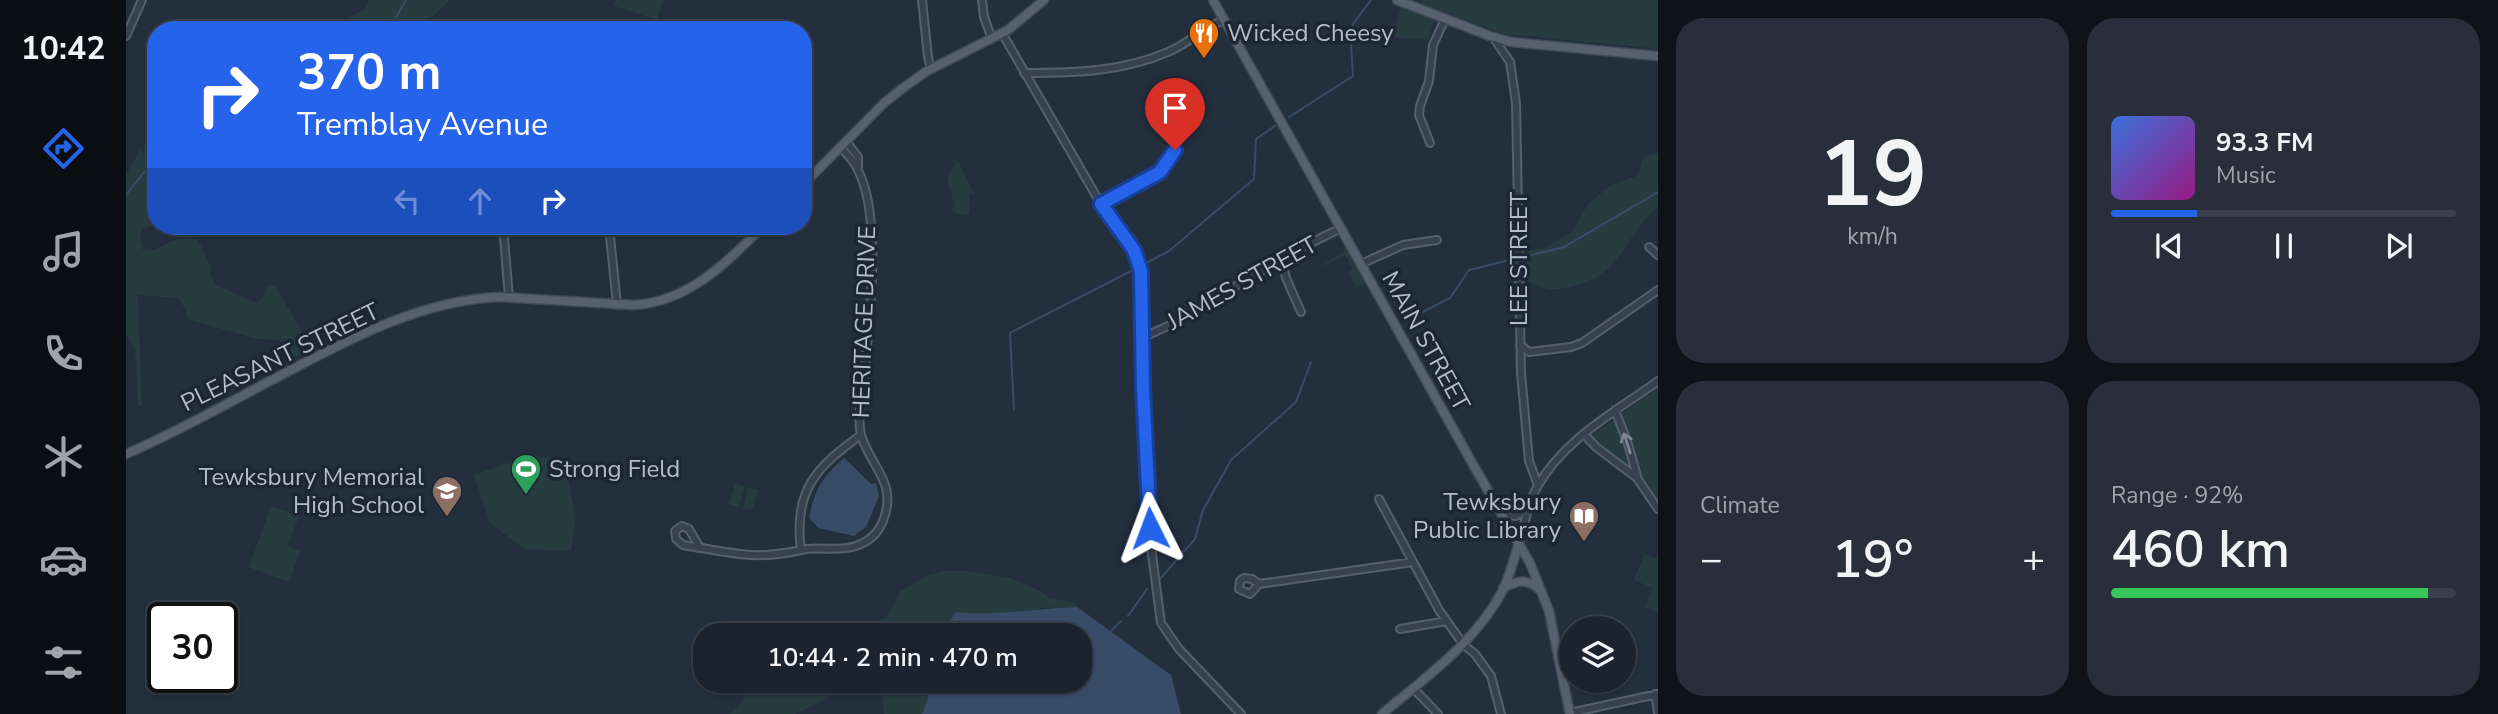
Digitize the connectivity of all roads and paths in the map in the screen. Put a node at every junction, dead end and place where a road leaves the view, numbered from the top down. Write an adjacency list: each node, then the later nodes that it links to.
1 (142, 0): 10 (street)
2 (922, 0): 14 (street)
3 (982, 0): 12 (street)
4 (1044, 0): 9 (main road)
5 (1213, 0): 8 (main road, MAIN STREET)
6 (1397, 0): 7 (main road)
7 (1445, 19): 11 (main road); 16 (street)
8 (1224, 20): 15 (street); 21 (main road, MAIN STREET)
9 (1002, 33): 12 (main road); 15 (street)
10 (126, 36)
11 (1493, 37): 13 (main road); 35 (street, LEE STREET)
12 (992, 39): 14 (main road)
13 (1658, 56)
14 (931, 69): 17 (main road)
15 (1024, 73): 20 (street)
16 (1430, 143)
17 (843, 144): 19 (main road); 39 (street, HERITAGE DRIVE)
18 (1175, 150): 20 (street)
19 (812, 176)
20 (1101, 204): 34 (street)
21 (1341, 228): 28 (street, JAMES STREET); 29 (main road, MAIN STREET)
22 (504, 235): 31 (street)
23 (610, 235): 32 (street)
24 (753, 235): 32 (main road, PLEASANT STREET)
25 (1437, 240): 29 (street)
26 (1648, 247): 27 (street)
27 (1658, 255)
28 (1282, 259): 33 (street); 34 (street, JAMES STREET)
29 (1361, 264): 46 (main road, MAIN STREET)
30 (1658, 290): 35 (street)
31 (509, 299): 32 (main road, PLEASANT STREET); 40 (main road, PLEASANT STREET)
32 (617, 305)
33 (1301, 312)
34 (1142, 338): 61 (street)
35 (1520, 345): 42 (street, LEE STREET)
36 (1658, 381): 37 (street)
37 (1615, 410): 38 (street); 41 (street, one-way to 37)
38 (1584, 434): 41 (street); 42 (street)
39 (860, 435): 49 (street, HERITAGE DRIVE); 49 (street, HERITAGE DRIVE)
40 (126, 454)
41 (1637, 478): 45 (street)
42 (1538, 485): 44 (street)
43 (1379, 499): 50 (street)
44 (1529, 507): 46 (street); 47 (street)
45 (1658, 509)
46 (1502, 514): 47 (main road, MAIN STREET)
47 (1518, 543): 52 (main road); 53 (main road, MAIN STREET)
48 (702, 548): 49 (street, HERITAGE DRIVE)
49 (801, 550)
50 (1413, 562): 51 (street); 54 (street)
51 (1259, 584)
52 (1503, 589): 53 (main road); 56 (main road)
53 (1543, 592): 59 (main road, MAIN STREET)
54 (1447, 621): 55 (street); 56 (street)
55 (1400, 629)
56 (1463, 644): 57 (main road); 64 (street)
57 (1413, 688): 62 (main road); 63 (street)
58 (1656, 694): 59 (street); 60 (street)
59 (1570, 713)
60 (1658, 713)
61 (1241, 714)
62 (1382, 714)
63 (1438, 714)
64 (1502, 714)

